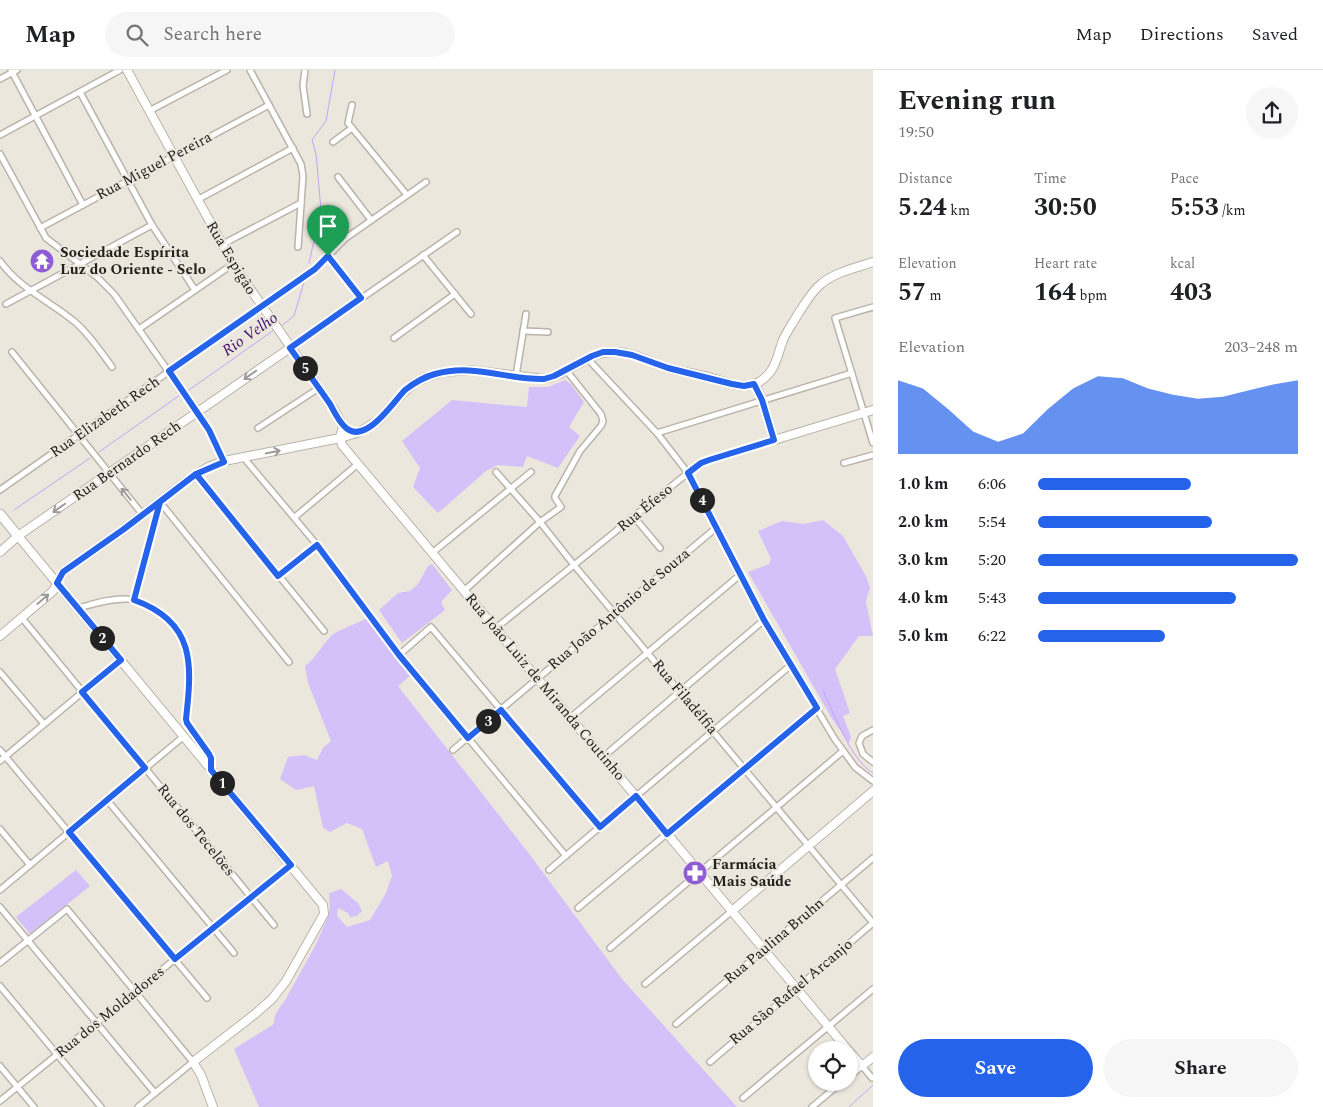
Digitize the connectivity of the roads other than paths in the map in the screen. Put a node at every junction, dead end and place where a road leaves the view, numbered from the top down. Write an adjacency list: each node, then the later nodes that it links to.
1 (120, 70): 8 (street)
2 (127, 70): 11 (main road, Rua Espigão)
3 (226, 70): 11 (street)
4 (250, 70): 9 (street)
5 (305, 70): 12 (street)
6 (13, 71): 7 (street); 13 (street)
7 (0, 79)
8 (80, 92): 13 (street); 21 (street)
9 (269, 105): 17 (street); 19 (street, Rua Miguel Pereira)
10 (352, 105): 14 (street)
11 (149, 111): 19 (main road, Rua Espigão)
12 (307, 114)
13 (35, 116): 15 (street); 26 (street)
14 (352, 128): 16 (street); 23 (street)
15 (0, 135)
16 (333, 142)
17 (294, 148): 24 (street); 25 (street)
18 (0, 154): 29 (street)
19 (173, 156): 21 (street, Rua Miguel Pereira); 24 (main road, Rua Espigão)
20 (338, 177): 27 (street)
21 (128, 180): 26 (street, Rua Miguel Pereira); 28 (street)
22 (426, 182): 23 (street, Rua Elizabeth Rech)
23 (407, 195): 27 (street, Rua Elizabeth Rech)
24 (197, 200): 31 (main road, Rua Espigão)
25 (301, 203): 31 (street); 32 (street)
26 (83, 205): 29 (street, Rua Miguel Pereira)
27 (371, 220): 34 (street, Rua Elizabeth Rech)
28 (152, 225): 37 (street); 39 (street)
29 (40, 228): 37 (street)
30 (457, 232): 33 (street, Rua Bernardo Rech)
31 (221, 244): 38 (main road, Rua Espigão)
32 (298, 247)
33 (423, 255): 41 (street); 42 (street, Rua Bernardo Rech)
34 (328, 256): 42 (street); 44 (street, Rua Elizabeth Rech)
35 (0, 261): 40 (street)
36 (873, 262): 60 (main road)
37 (79, 264): 40 (street); 48 (street)
38 (233, 264): 39 (street); 44 (main road, Rua Espigão)
39 (195, 290): 48 (street)
40 (29, 291): 43 (street); 55 (street)
41 (455, 294): 46 (street); 51 (street)
42 (361, 298): 52 (street, Rua Bernardo Rech)
43 (6, 304)
44 (261, 306): 52 (main road, Rua Espigão); 57 (street, Rua Elizabeth Rech)
45 (873, 307): 58 (street)
46 (471, 314)
47 (526, 314): 49 (street)
48 (139, 329): 57 (street)
49 (523, 331): 50 (street); 59 (street)
50 (548, 332)
51 (394, 338)
52 (290, 348): 61 (main road, Rua Espigão); 64 (main road, Rua Bernardo Rech, one-way to 64)
53 (12, 352): 70 (street)
54 (587, 358): 56 (main road); 60 (main road); 69 (street)
55 (112, 367)
56 (566, 370): 59 (main road); 91 (street)
57 (169, 371): 64 (street); 70 (street, Rua Elizabeth Rech)
58 (852, 373): 62 (street); 65 (street)
59 (516, 376): 68 (main road)
60 (754, 384): 62 (main road)
61 (319, 388): 66 (main road, Rua Espigão); 67 (street)
62 (762, 400): 69 (street); 72 (main road)
63 (873, 410): 65 (main road, Rua Éfeso)
64 (198, 412): 76 (street); 81 (main road, Rua Bernardo Rech)
65 (864, 413): 72 (main road, Rua Éfeso); 73 (street)
66 (343, 426): 68 (main road); 71 (main road)
67 (258, 428)
68 (361, 431): 71 (main road)
69 (658, 433): 82 (street)
70 (79, 435): 81 (street); 85 (street, Rua Elizabeth Rech)
71 (340, 438): 75 (main road, one-way to 71); 78 (main road, Rua João Luiz de Miranda Coutinho)
72 (774, 440): 82 (street, Rua Éfeso)
73 (873, 443)
74 (873, 455): 77 (street)
75 (244, 458): 76 (main road); 89 (street)
76 (224, 462): 83 (main road)
77 (844, 463)
78 (358, 464): 89 (street); 97 (main road, Rua João Luiz de Miranda Coutinho)
79 (496, 472): 84 (street, Rua Filadélfia)
80 (531, 472): 84 (street)
81 (110, 473): 88 (street, one-way to 81); 93 (main road, Rua Bernardo Rech, one-way to 93)
82 (688, 473): 90 (street, Rua Éfeso); 92 (street)
83 (196, 474): 86 (main road); 100 (street)
84 (510, 489): 91 (street, Rua Filadélfia); 97 (street)
85 (0, 490)
86 (160, 502): 88 (main road); 103 (street); 114 (street)
87 (0, 514): 93 (main road)
88 (143, 515): 101 (main road)
89 (295, 517): 94 (street)
90 (634, 517): 95 (street); 98 (street, Rua Éfeso)
91 (540, 522): 98 (street, Rua Filadélfia); 102 (street)
92 (717, 527): 99 (street); 105 (street, Rua João Antônio de Souza)
93 (18, 536): 96 (main road, Rua Bernardo Rech); 101 (main road)
94 (317, 545): 100 (street); 112 (street)
95 (660, 548)
96 (0, 552)
97 (432, 553): 102 (main road, Rua João Luiz de Miranda Coutinho)
98 (574, 565): 105 (street, Rua Filadélfia); 108 (street, Rua Éfeso)
99 (740, 575): 107 (street); 111 (street)
100 (278, 576): 109 (street)
101 (57, 583): 104 (main road); 106 (main road, one-way to 101)
102 (465, 590): 108 (main road, Rua João Luiz de Miranda Coutinho)
103 (134, 600): 104 (street); 137 (street)
104 (78, 608): 113 (main road)
105 (614, 613): 111 (street, Rua Filadélfia); 117 (street, Rua João Antônio de Souza)
106 (22, 618): 110 (main road); 118 (street, Rua dos Tecelões)
107 (764, 620): 115 (street); 119 (street)
108 (496, 628): 117 (main road, Rua João Luiz de Miranda Coutinho)
109 (324, 631)
110 (0, 636)
111 (647, 653): 119 (street, Rua Filadélfia); 122 (street)
112 (399, 655): 121 (street); 127 (street)
113 (121, 660): 118 (street); 126 (main road)
114 (289, 662)
115 (791, 665): 120 (street); 125 (street)
116 (0, 672): 123 (street)
117 (538, 678): 121 (street, Rua João Antônio de Souza); 122 (main road, Rua João Luiz de Miranda Coutinho)
118 (82, 692): 123 (street); 135 (street, Rua dos Tecelões)
119 (680, 692): 125 (street, Rua Filadélfia); 132 (street)
120 (817, 708): 130 (street); 136 (street)
121 (501, 710): 127 (street, Rua João Antônio de Souza); 143 (street)
122 (570, 718): 132 (main road, Rua João Luiz de Miranda Coutinho)
123 (44, 724): 131 (street)
124 (873, 730): 134 (street)
125 (713, 731): 136 (street, Rua Filadélfia); 140 (street)
126 (184, 736): 135 (street); 137 (main road)
127 (468, 738): 129 (street, Rua João Antônio de Souza); 148 (street)
128 (0, 750): 131 (street)
129 (453, 750)
130 (843, 751): 138 (street); 142 (street)
131 (5, 757): 133 (street); 145 (street)
132 (603, 757): 140 (main road, Rua João Luiz de Miranda Coutinho)
133 (0, 761)
134 (873, 762)
135 (145, 768): 141 (street); 156 (street, Rua dos Tecelões)
136 (744, 769): 142 (street, Rua Filadélfia); 146 (street)
137 (211, 770): 151 (main road)
138 (873, 781)
139 (873, 791): 147 (main road)
140 (636, 796): 143 (street); 146 (main road, Rua João Luiz de Miranda Coutinho)
141 (107, 800): 145 (street); 162 (street)
142 (776, 808): 147 (street, Rua Filadélfia); 153 (street)
143 (600, 827): 148 (street)
144 (0, 829): 150 (street)
145 (69, 832): 150 (street); 167 (street)
146 (667, 834): 153 (main road, Rua João Luiz de Miranda Coutinho); 158 (street)
147 (809, 846): 154 (street, Rua Filadélfia); 159 (main road)
148 (566, 856): 152 (street)
149 (873, 858): 154 (street, Rua Paulina Bruhn)
150 (30, 865): 155 (street)
151 (291, 865): 156 (street, Rua dos Moldadores); 182 (main road)
152 (549, 870)
153 (700, 872): 159 (main road, Rua João Luiz de Miranda Coutinho); 164 (street)
154 (841, 885): 160 (street, Rua Filadélfia); 165 (street, Rua Paulina Bruhn)
155 (0, 890)
156 (251, 897): 161 (street, Rua dos Tecelões); 162 (street, Rua dos Moldadores)
157 (0, 907): 163 (street)
158 (578, 908)
159 (732, 911): 165 (main road, Rua João Luiz de Miranda Coutinho); 169 (street)
160 (873, 923): 171 (street, Rua São Rafael Arcanjo)
161 (274, 925)
162 (214, 928): 166 (street); 167 (street, Rua dos Moldadores)
163 (28, 940): 168 (street); 173 (street); 175 (street)
164 (610, 948)
165 (764, 950): 171 (main road, Rua João Luiz de Miranda Coutinho); 176 (street, Rua Paulina Bruhn)
166 (234, 953)
167 (175, 959): 173 (street, Rua dos Moldadores); 174 (street)
168 (0, 963)
169 (645, 984)
170 (0, 986): 179 (street)
171 (796, 988): 177 (main road, Rua João Luiz de Miranda Coutinho); 183 (street, Rua São Rafael Arcanjo)
172 (873, 989): 177 (street)
173 (135, 992): 175 (street, Rua dos Moldadores); 182 (street)
174 (207, 998)
175 (96, 1023): 179 (street, Rua dos Moldadores); 190 (street)
176 (676, 1024)
177 (828, 1026): 178 (main road, Rua João Luiz de Miranda Coutinho); 191 (street)
178 (840, 1041)
179 (57, 1055): 188 (street, Rua dos Moldadores); 195 (street)
180 (873, 1057): 185 (main road)
181 (858, 1061): 185 (main road, Rua João Luiz de Miranda Coutinho)
182 (193, 1062): 190 (street); 193 (main road)
183 (710, 1062)
184 (0, 1066): 188 (street)
185 (862, 1066): 186 (street); 187 (street, Rua João Luiz de Miranda Coutinho)
186 (858, 1069)
187 (872, 1078)
188 (17, 1087): 192 (street, Rua dos Moldadores); 194 (street)
189 (831, 1091): 197 (street)
190 (155, 1093): 196 (street)
191 (743, 1098)
192 (0, 1101)
193 (211, 1106)
194 (34, 1107)
195 (101, 1107)
196 (138, 1107)
197 (812, 1107)

